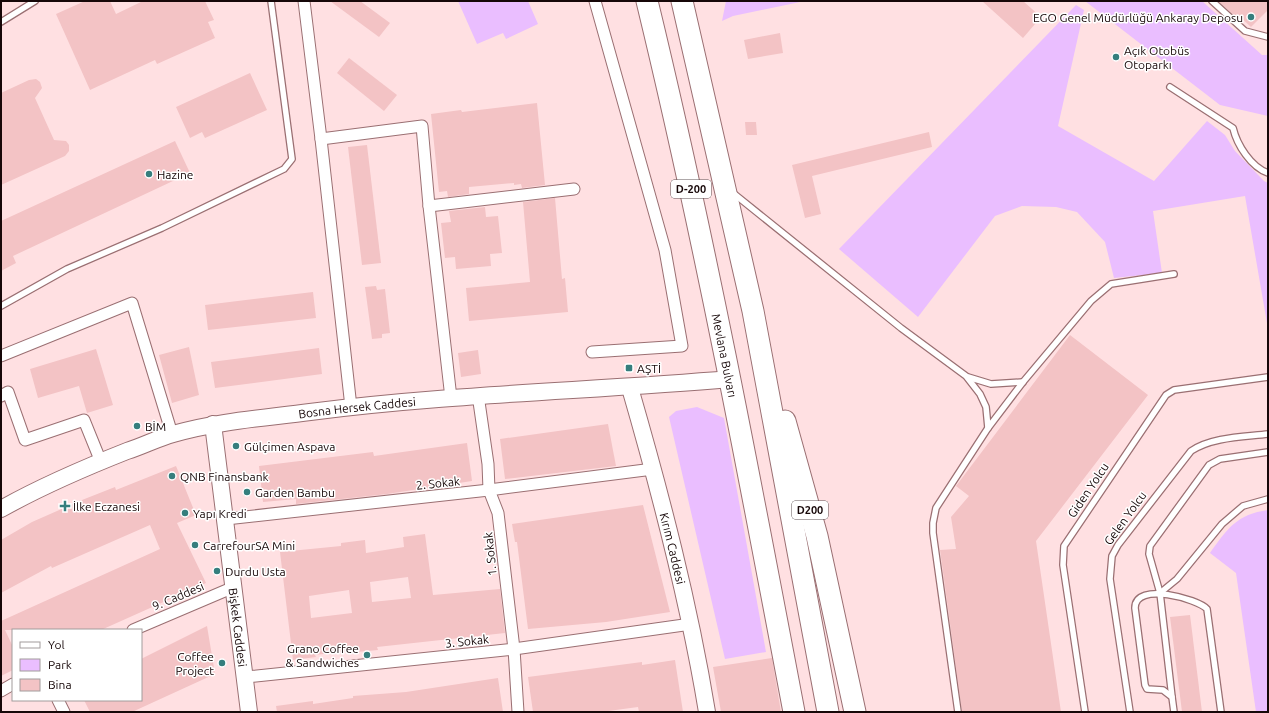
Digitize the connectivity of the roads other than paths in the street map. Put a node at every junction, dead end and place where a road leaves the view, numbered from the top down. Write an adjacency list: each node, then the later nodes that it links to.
1 (35, 1): 8 (lane)
2 (271, 1): 17 (lane)
3 (304, 1): 11 (street)
4 (595, 1): 19 (street)
5 (682, 1): 13 (highway, D-200)
6 (1212, 1): 9 (lane)
7 (646, 2): 23 (highway, Mevlana Bulvarı / D-200)
8 (1, 22)
9 (1268, 37)
10 (1170, 87): 12 (lane)
11 (321, 139): 15 (street); 29 (street)
12 (1268, 172)
13 (725, 187): 18 (highway, D-200); 21 (lane)
14 (574, 189): 15 (street)
15 (429, 206): 28 (street)
16 (1174, 274): 24 (lane)
17 (1, 306)
18 (753, 311): 56 (highway); 57 (highway, D200)
19 (592, 352)
20 (1, 356): 32 (street)
21 (966, 376): 24 (lane); 31 (lane)
22 (1268, 377): 59 (lane, Giden Yolcu)
23 (730, 379): 25 (main road, Bosna Hersek Caddesi); 55 (highway, Mevlana Bulvarı)
24 (1022, 382): 31 (lane)
25 (630, 388): 26 (main road, Bosna Hersek Caddesi); 36 (main road, Kırım Caddesi)
26 (478, 395): 28 (main road, Bosna Hersek Caddesi); 37 (street, 1. Sokak)
27 (1, 396): 35 (street)
28 (451, 398): 29 (main road, Bosna Hersek Caddesi)
29 (351, 407): 30 (main road, Bosna Hersek Caddesi)
30 (213, 424): 32 (main road, Bosna Hersek Caddesi); 40 (main road, Bişkek Caddesi)
31 (988, 428): 58 (lane)
32 (172, 434): 35 (main road, Bosna Hersek Caddesi)
33 (1268, 434): 60 (lane, Gelen Yolcu)
34 (1268, 452): 42 (lane)
35 (101, 462): 39 (main road, Bosna Hersek Caddesi)
36 (653, 468): 37 (street, 2. Sokak); 43 (main road, Kırım Caddesi)
37 (489, 490): 40 (street, 2. Sokak); 45 (street, 1. Sokak)
38 (1268, 499): 42 (lane)
39 (1, 509)
40 (226, 519): 41 (main road, Bişkek Caddesi)
41 (234, 587): 44 (street, 9. Caddesi); 46 (main road, Bişkek Caddesi)
42 (1160, 593): 49 (lane); 49 (lane); 62 (lane)
43 (691, 624): 45 (street, 3. Sokak); 54 (main road, Kırım Caddesi)
44 (135, 629)
45 (514, 649): 46 (street, 3. Sokak); 53 (street, 1. Sokak)
46 (246, 677): 52 (main road, Bişkek Caddesi)
47 (12, 685): 48 (street)
48 (1, 691)
49 (1172, 697): 61 (lane)
50 (58, 701): 51 (street)
51 (64, 712)
52 (249, 712)
53 (518, 712)
54 (707, 712)
55 (794, 712)
56 (828, 712)
57 (855, 712)
58 (958, 712)
59 (1085, 712)
60 (1130, 712)
61 (1174, 712)
62 (1221, 712)

